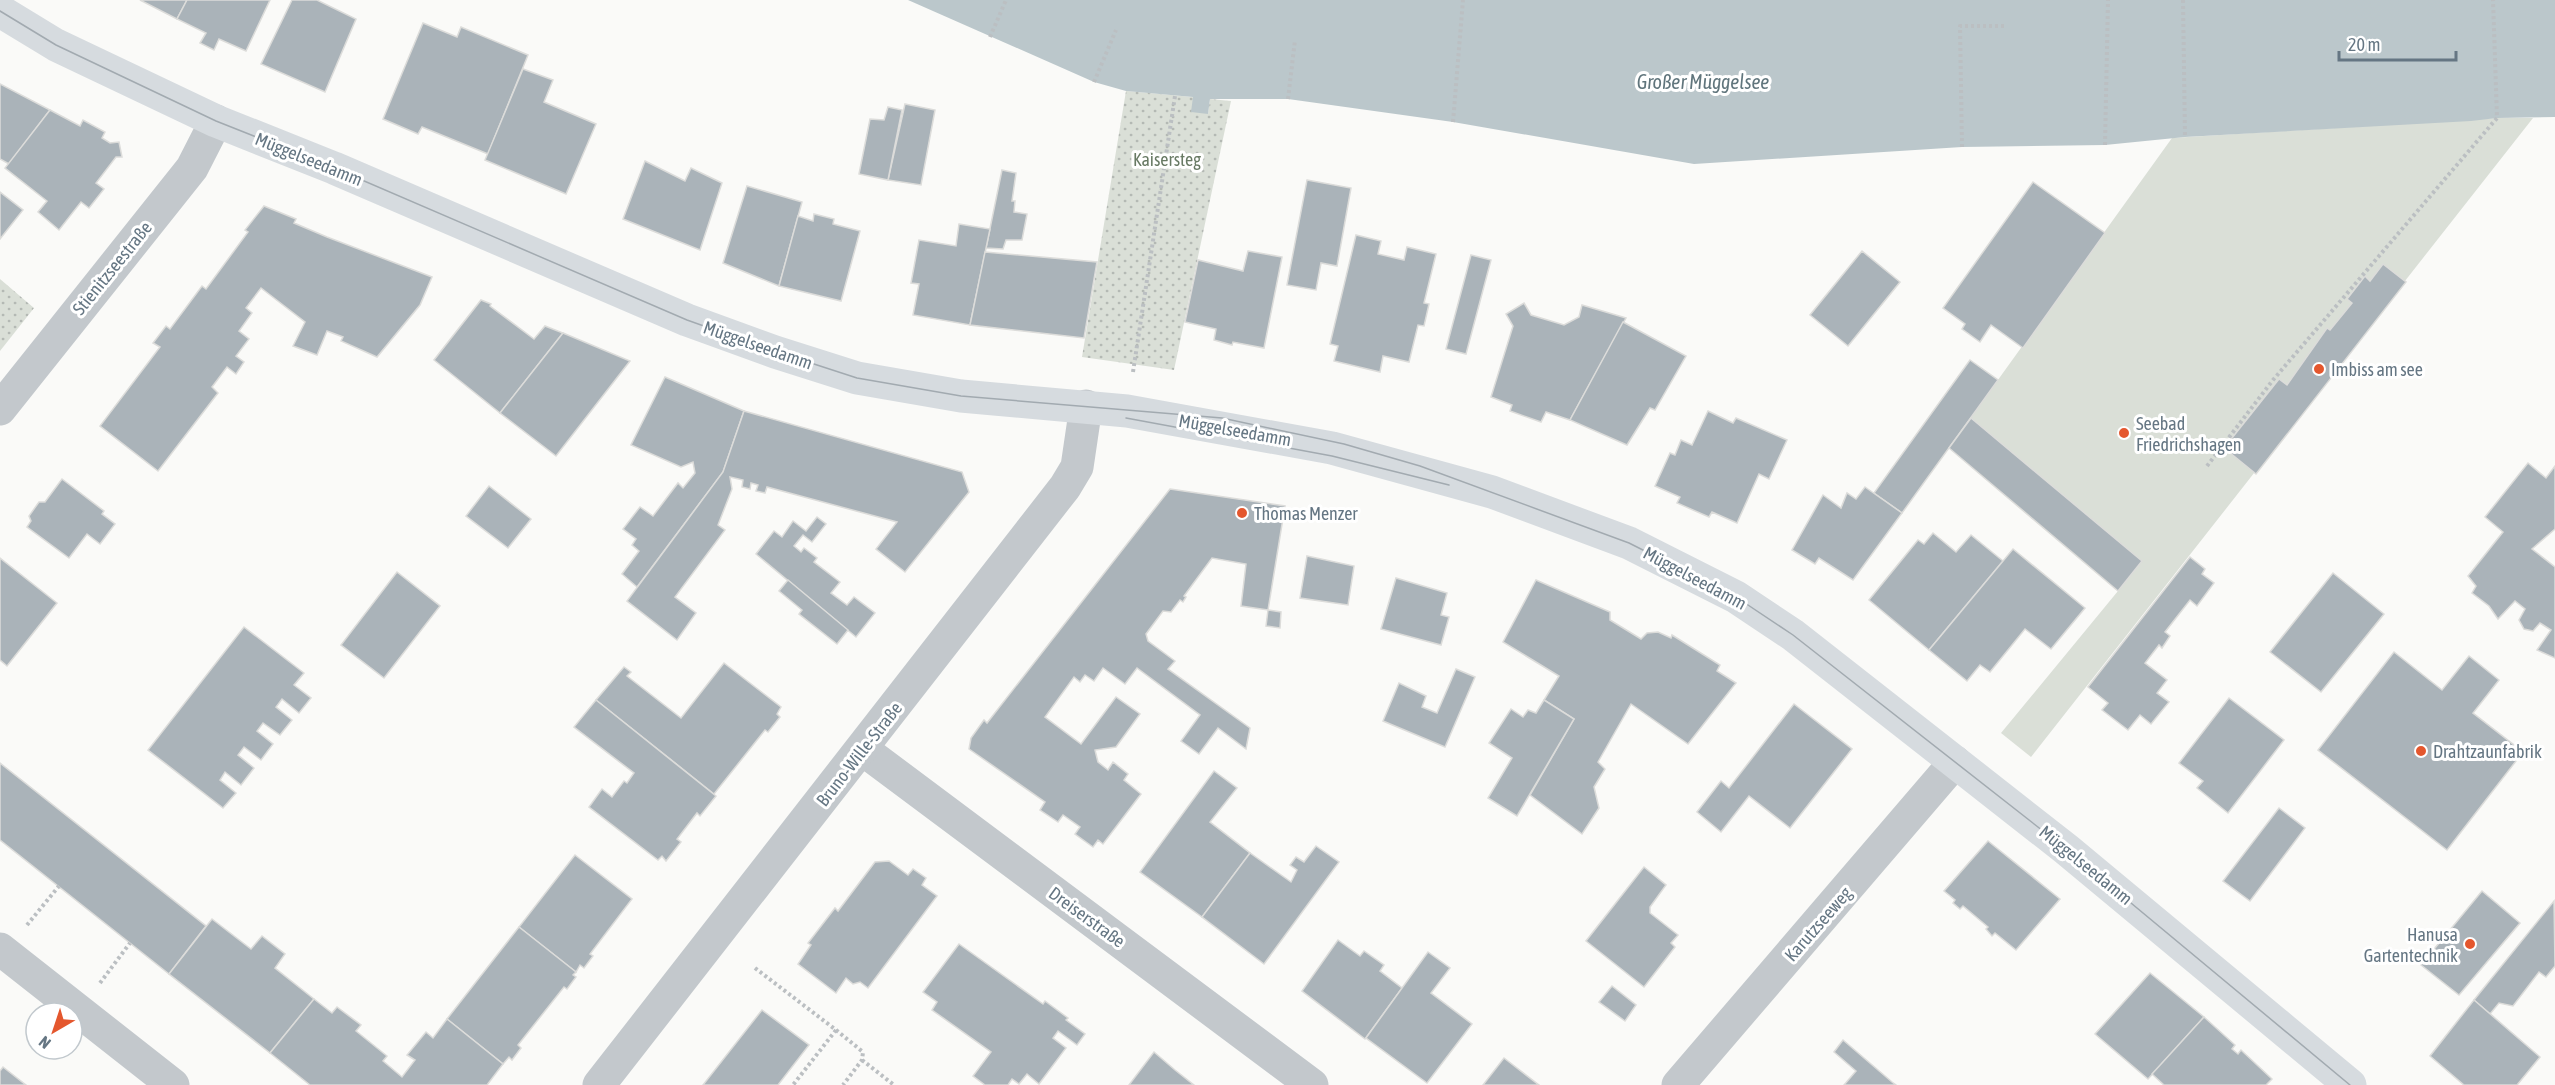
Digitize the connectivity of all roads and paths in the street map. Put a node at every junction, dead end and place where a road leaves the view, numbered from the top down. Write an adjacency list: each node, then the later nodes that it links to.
1 (1006, 0): 9 (path)
2 (1463, 0): 15 (path)
3 (2108, 0): 17 (path)
4 (2183, 0): 16 (path)
5 (2493, 0): 22 (path)
6 (0, 11): 14 (main road, Müggelseedamm)
7 (2006, 26): 18 (path)
8 (1116, 30): 11 (path)
9 (990, 37)
10 (1295, 40): 13 (path)
11 (1094, 82)
12 (1175, 96): 19 (path)
13 (1288, 99)
14 (216, 122): 20 (main road, Müggelseedamm); 21 (street, Stienitzseestraße)
15 (1453, 122)
16 (2185, 137)
17 (2105, 145)
18 (1962, 147)
19 (1133, 372)
20 (1086, 406): 23 (street, Bruno-Wille-Straße); 24 (main road, Müggelseedamm)
21 (0, 409)
22 (2207, 466)
23 (862, 749): 33 (street, Bruno-Wille-Straße); 37 (street, Dreiserstraße)
24 (1955, 762): 38 (street, Karutzseeweg); 39 (main road, Müggelseedamm)
25 (59, 886): 27 (path)
26 (130, 943): 29 (path)
27 (8, 951): 32 (street)
28 (754, 968): 30 (path)
29 (96, 988)
30 (836, 1030): 31 (path); 34 (path)
31 (862, 1060): 35 (path); 36 (path)
32 (173, 1085)
33 (599, 1085)
34 (793, 1085)
35 (843, 1085)
36 (894, 1085)
37 (1312, 1085)
38 (1678, 1085)
39 (2350, 1085)

